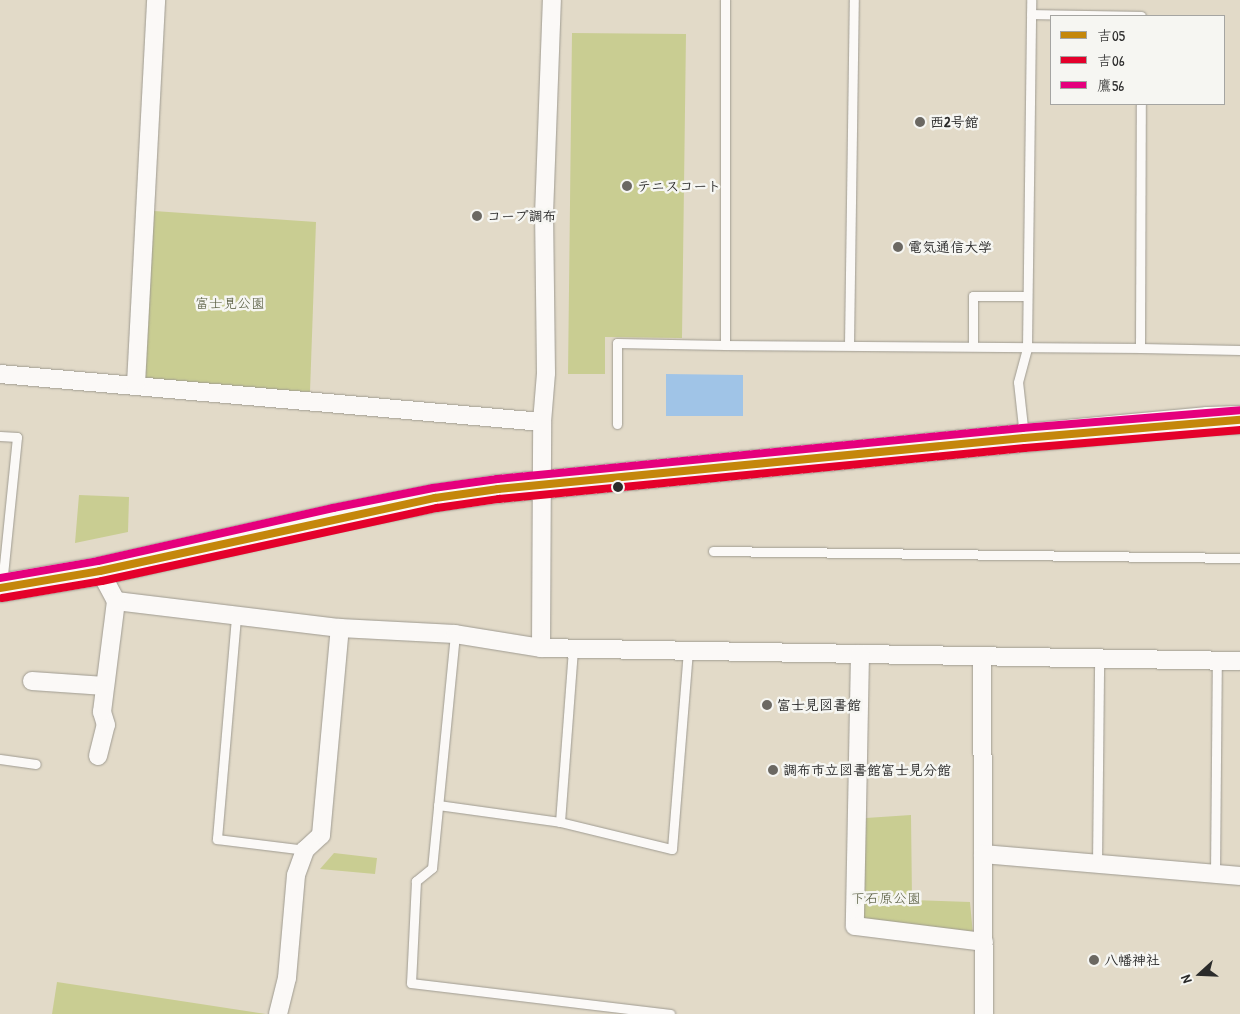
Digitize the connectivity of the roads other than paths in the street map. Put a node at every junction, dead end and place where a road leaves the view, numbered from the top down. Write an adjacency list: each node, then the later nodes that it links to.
1 (156, 0): 17 (street)
2 (552, 0): 19 (street)
3 (726, 0): 10 (lane)
4 (854, 0): 11 (lane)
5 (1031, 0): 6 (lane)
6 (1031, 14): 7 (lane); 9 (lane)
7 (1086, 15)
8 (1141, 105): 14 (lane)
9 (1027, 296): 12 (lane); 13 (lane)
10 (725, 345): 11 (lane); 20 (lane)
11 (849, 345): 12 (lane)
12 (973, 346): 13 (lane)
13 (1027, 348): 14 (lane); 22 (lane)
14 (1140, 348): 15 (lane)
15 (1240, 350)
16 (0, 374): 17 (street)
17 (136, 384): 19 (street)
18 (1240, 420): 22 (main road)
19 (542, 422): 23 (street)
20 (617, 424)
21 (0, 436): 27 (lane)
22 (1024, 438): 23 (main road)
23 (542, 484): 26 (main road); 32 (street)
24 (713, 551): 25 (lane)
25 (1240, 558)
26 (100, 571): 27 (main road); 28 (street)
27 (1, 588)
28 (116, 601): 29 (street); 41 (street)
29 (236, 617): 30 (street); 47 (lane)
30 (340, 628): 31 (street); 47 (street)
31 (455, 634): 32 (street); 45 (lane)
32 (541, 648): 33 (street)
33 (573, 649): 34 (street); 46 (lane)
34 (688, 651): 35 (street); 46 (lane)
35 (860, 654): 36 (street); 52 (street)
36 (982, 656): 37 (street); 48 (street)
37 (1099, 658): 38 (street); 49 (lane)
38 (1217, 660): 39 (street); 50 (lane)
39 (1240, 661)
40 (32, 681): 41 (street)
41 (105, 686): 42 (street)
42 (98, 756)
43 (0, 759): 44 (lane)
44 (36, 764)
45 (438, 805): 46 (lane); 54 (lane)
46 (560, 822)
47 (305, 850): 53 (street)
48 (983, 854): 49 (street); 52 (street)
49 (1097, 864): 50 (street)
50 (1215, 874): 51 (street)
51 (1240, 876)
52 (984, 942): 55 (street)
53 (278, 1014)
54 (670, 1014)
55 (984, 1014)

